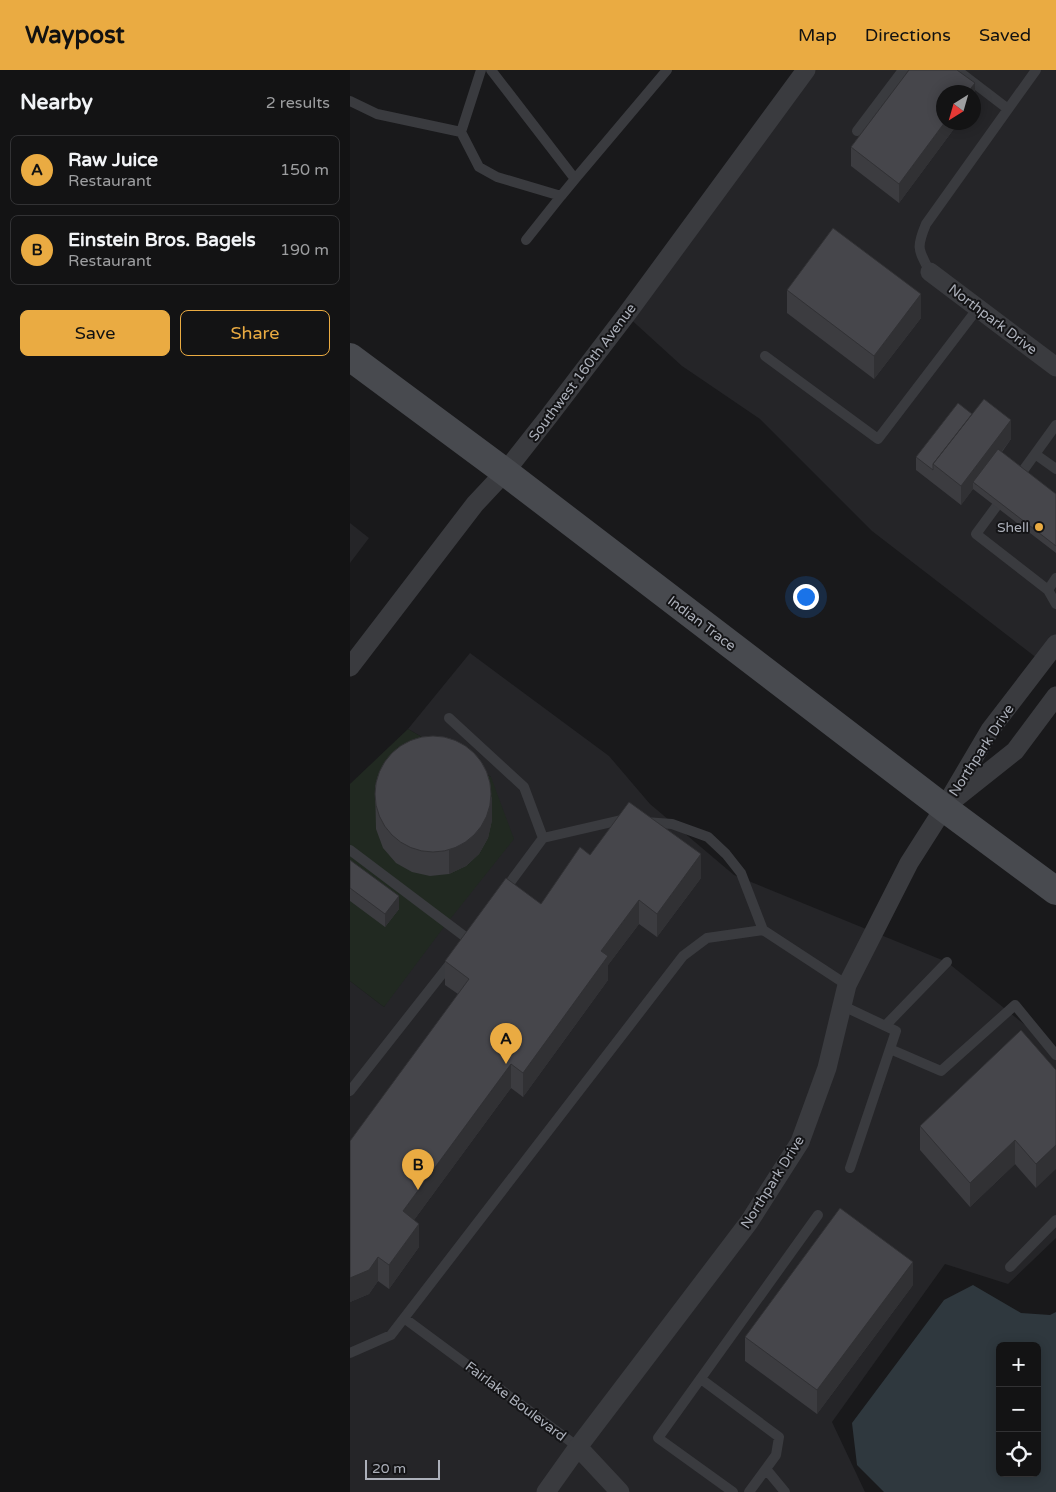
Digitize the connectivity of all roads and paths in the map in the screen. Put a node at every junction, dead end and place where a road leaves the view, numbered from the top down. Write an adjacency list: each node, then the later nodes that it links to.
1 (481, 70): 11 (lane)
2 (490, 70): 12 (lane)
3 (667, 70): 12 (lane)
4 (806, 70): 23 (street, Southwest 160th Avenue)
5 (904, 70): 10 (lane)
6 (957, 70): 9 (lane)
7 (1036, 70): 9 (lane)
8 (350, 101): 11 (lane)
9 (1008, 108): 15 (lane)
10 (857, 131)
11 (461, 132): 13 (lane)
12 (575, 179): 13 (lane)
13 (561, 196): 14 (lane)
14 (526, 240)
15 (930, 272): 16 (street, Northpark Drive)
16 (978, 308): 17 (lane); 19 (street, Northpark Drive)
17 (765, 356)
18 (350, 357): 23 (street, Indian Trace)
19 (1056, 367)
20 (1056, 425): 21 (lane)
21 (1035, 454): 22 (lane); 25 (lane)
22 (1056, 470)
23 (505, 472): 28 (street, Southwest 160th Avenue); 31 (street, Indian Trace)
24 (1056, 578): 25 (lane)
25 (1048, 590): 26 (lane)
26 (1056, 604)
27 (1056, 644): 31 (street, Northpark Drive)
28 (350, 667)
29 (1056, 696): 31 (street, Northpark Drive)
30 (449, 718): 32 (lane)
31 (944, 808): 34 (street, Indian Trace); 38 (street, Northpark Drive)
32 (543, 838): 35 (lane); 36 (lane)
33 (350, 850): 43 (lane)
34 (1055, 891)
35 (497, 900)
36 (763, 930): 38 (lane); 48 (lane)
37 (947, 962): 40 (lane)
38 (847, 985): 39 (street, Northpark Drive)
39 (842, 1005): 40 (lane); 51 (street, Northpark Drive)
40 (885, 1026): 41 (lane)
41 (890, 1049): 42 (lane); 44 (lane)
42 (1056, 1055)
43 (350, 1091)
44 (850, 1168)
45 (818, 1215): 50 (lane)
46 (1056, 1220): 47 (lane)
47 (1010, 1267)
48 (404, 1318): 49 (lane); 51 (lane, Fairlake Boulevard)
49 (350, 1353)
50 (701, 1378): 52 (lane); 55 (lane)
51 (578, 1447): 53 (street, Northpark Drive); 54 (street, Fairlake Boulevard)
52 (766, 1469): 56 (lane); 57 (lane)
53 (546, 1492)
54 (620, 1492)
55 (733, 1492)
56 (749, 1492)
57 (785, 1492)

